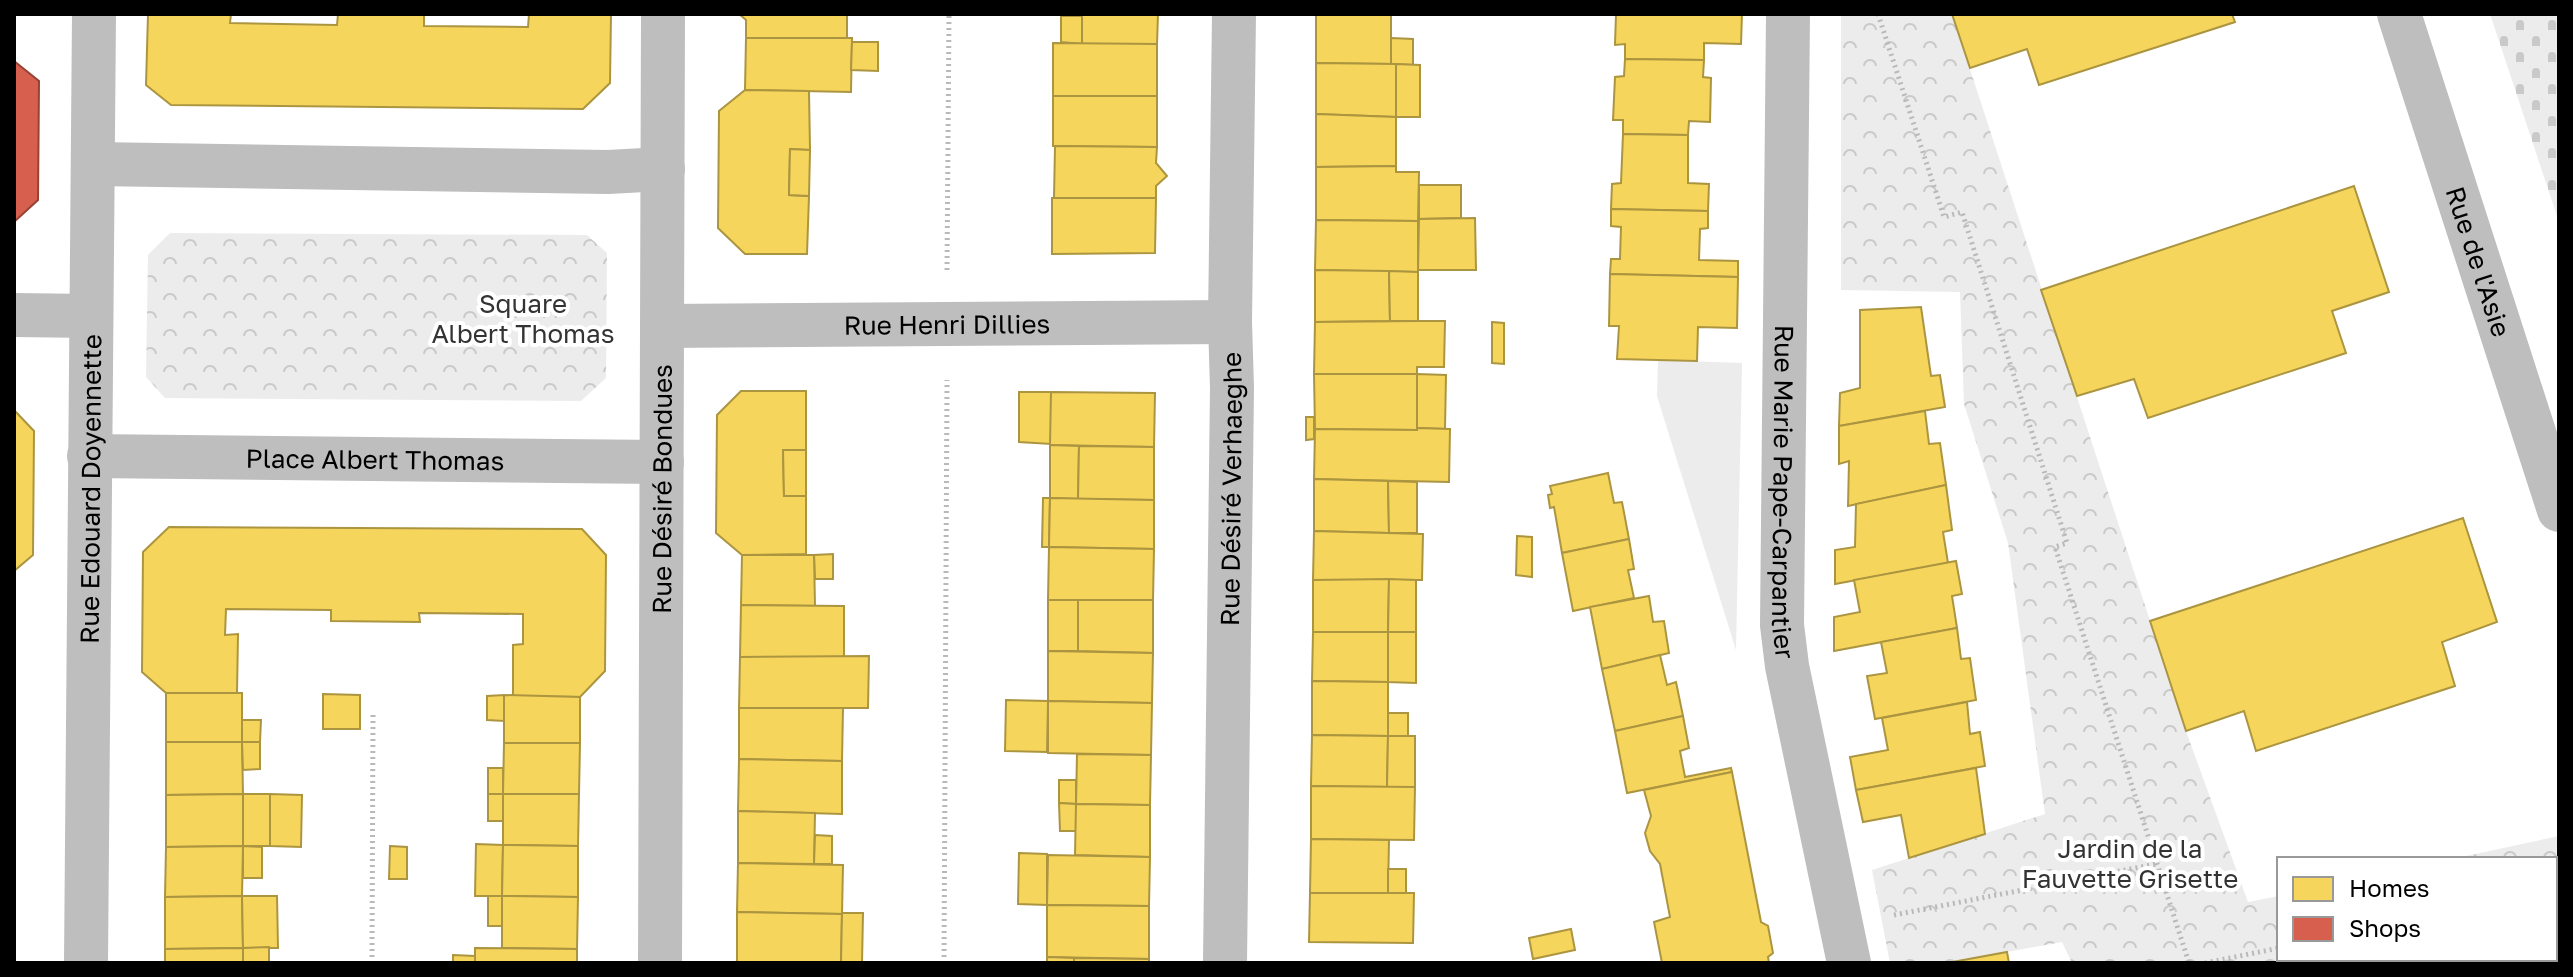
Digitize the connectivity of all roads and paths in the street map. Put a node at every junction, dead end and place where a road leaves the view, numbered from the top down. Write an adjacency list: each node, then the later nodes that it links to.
1 (94, 14): 8 (street, Rue Edouard Doyennette)
2 (663, 14): 9 (street, Rue Désiré Bondues)
3 (949, 14): 13 (path)
4 (1234, 14): 12 (street, Rue Désiré Verhaeghe)
5 (1788, 14): 20 (street, Rue Marie Pape-Carpantier)
6 (1878, 14): 19 (path)
7 (2399, 14): 17 (street, Rue de l'Asie)
8 (94, 164): 9 (street); 11 (street, Rue Edouard Doyennette)
9 (663, 169): 14 (street, Rue Désiré Bondues)
10 (14, 315): 11 (street)
11 (91, 316): 15 (street, Rue Edouard Doyennette)
12 (1230, 322): 13 (street, Rue Henri Dillies); 26 (street, Rue Désiré Verhaeghe)
13 (947, 324): 14 (street, Rue Henri Dillies); 25 (path)
14 (663, 326): 16 (street, Rue Désiré Bondues)
15 (89, 456): 16 (street, Place Albert Thomas); 22 (street, Rue Edouard Doyennette)
16 (662, 462): 24 (street, Rue Désiré Bondues)
17 (2559, 510)
18 (373, 711): 23 (path)
19 (2156, 864): 20 (path); 27 (path)
20 (1846, 944)
21 (2277, 948): 28 (path)
22 (86, 963)
23 (372, 963)
24 (660, 963)
25 (944, 963)
26 (1225, 963)
27 (2189, 963)
28 (2205, 963)

